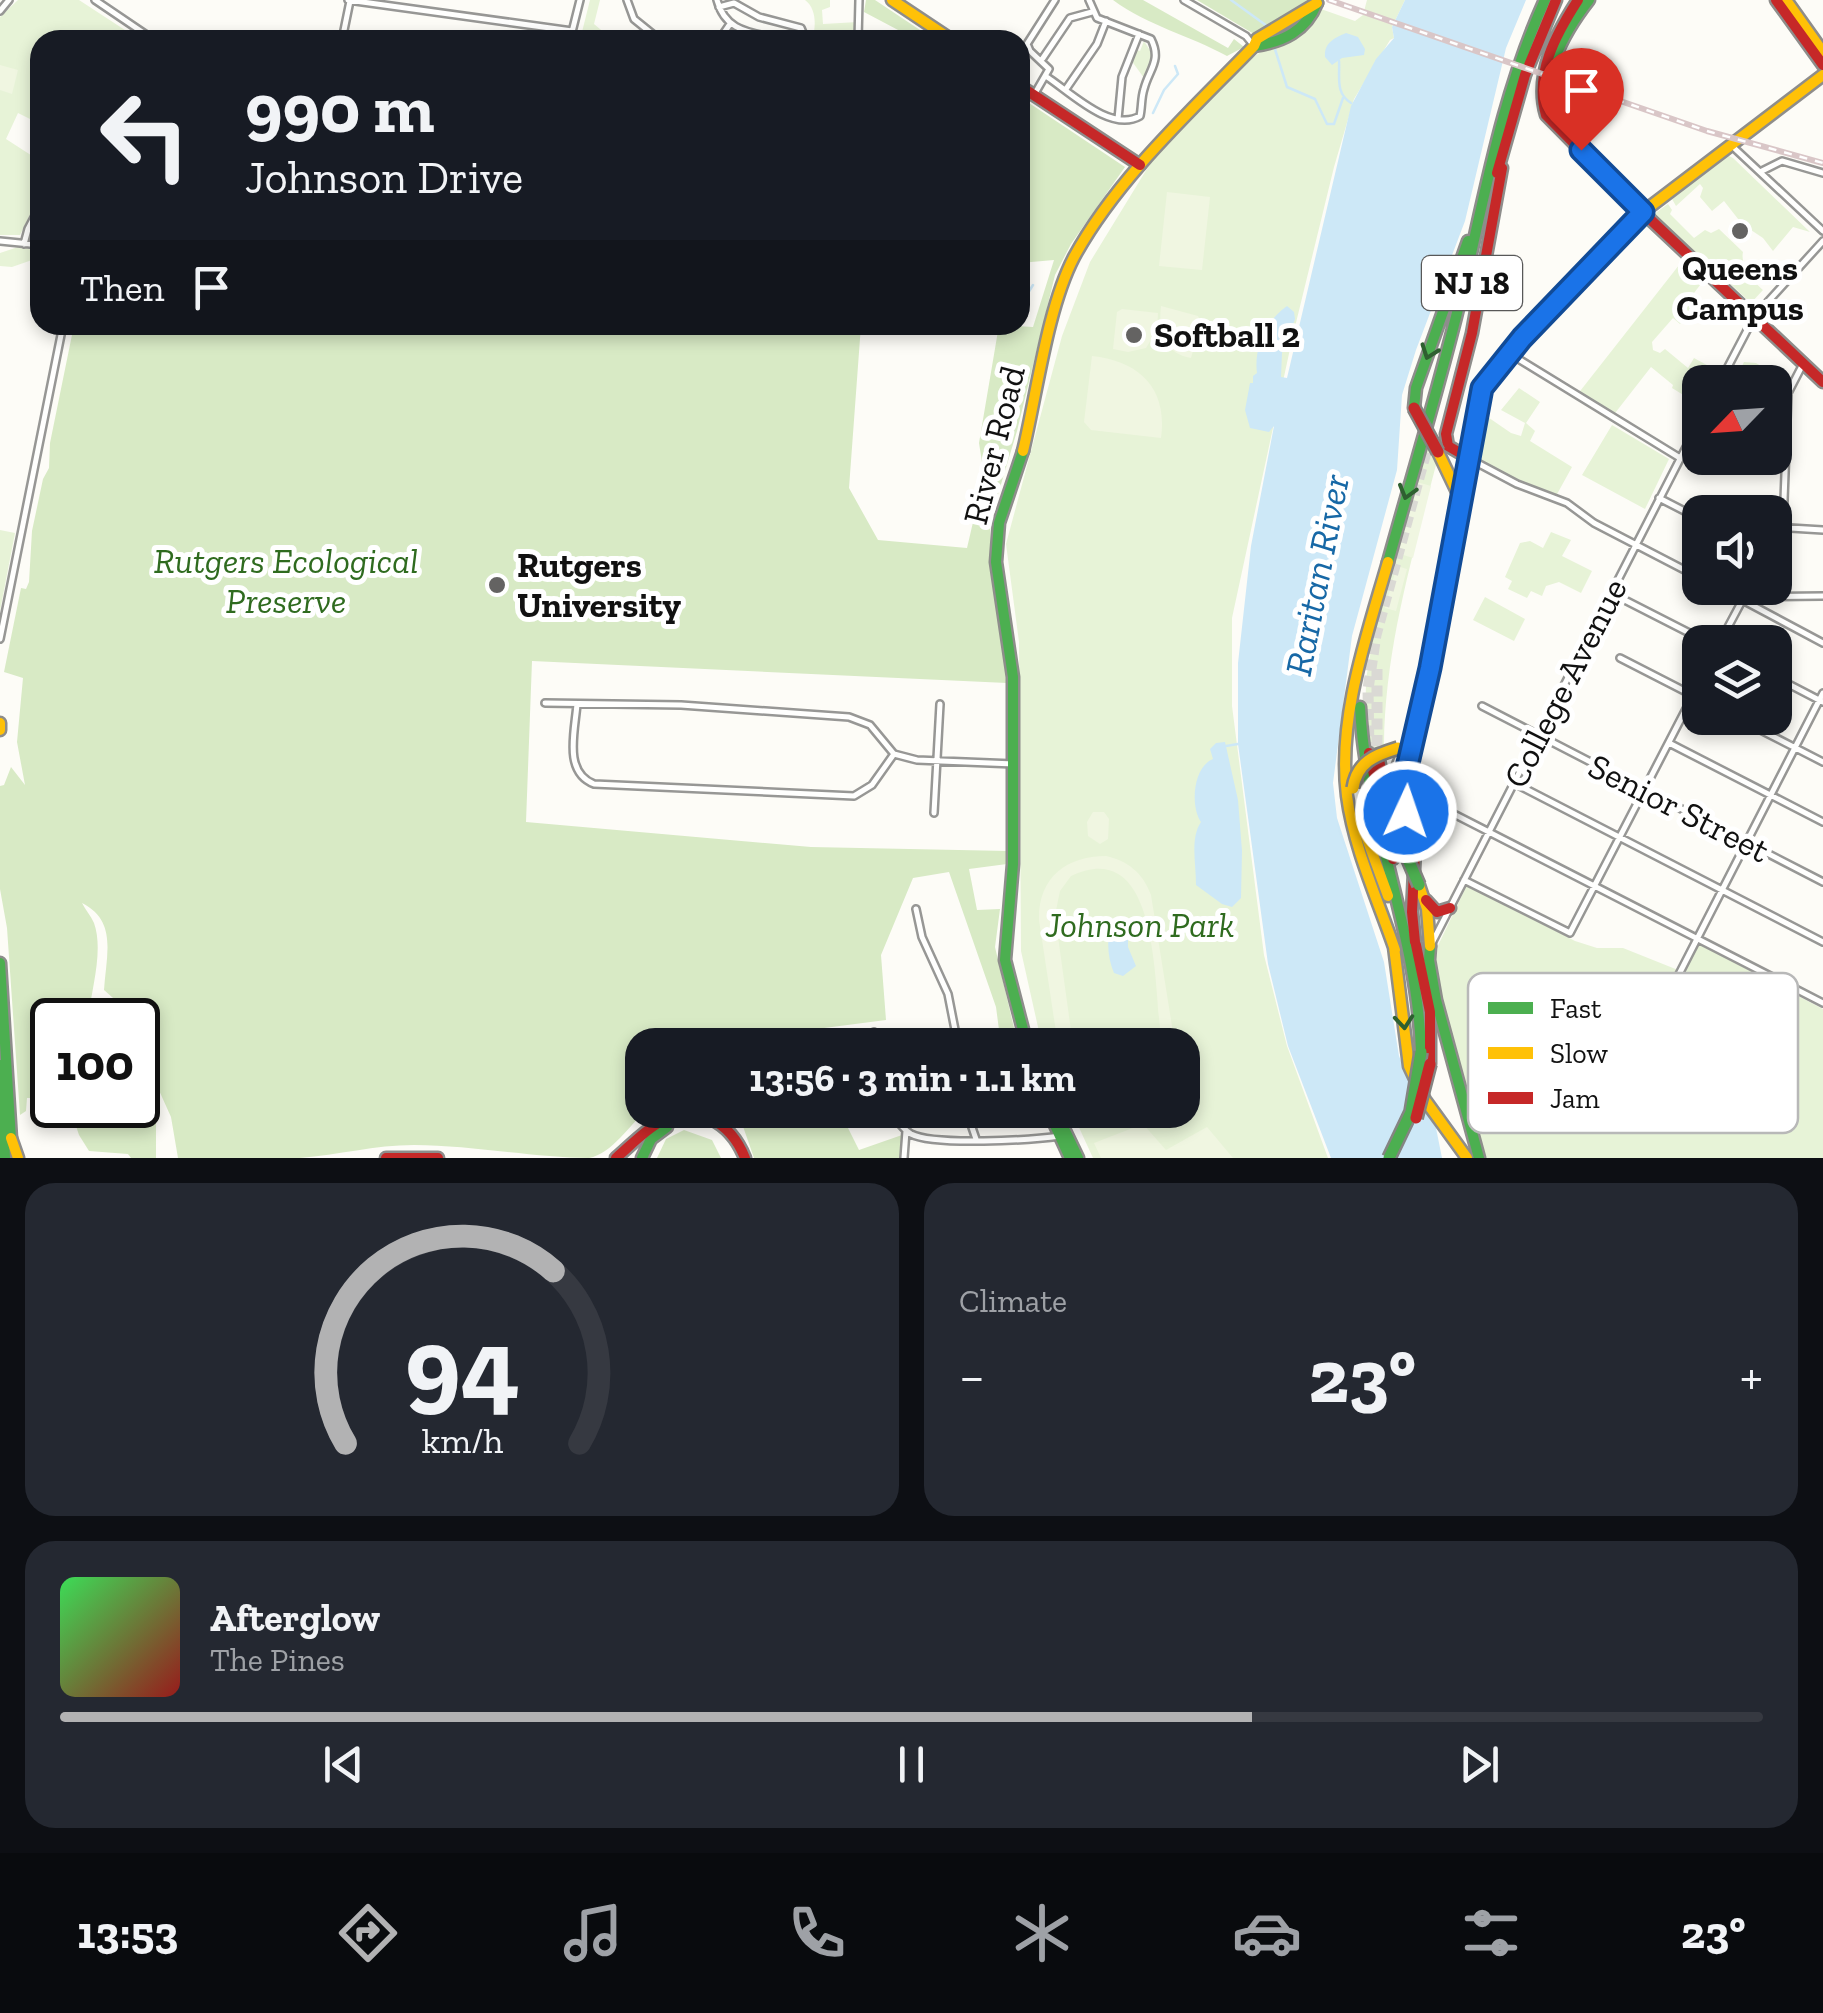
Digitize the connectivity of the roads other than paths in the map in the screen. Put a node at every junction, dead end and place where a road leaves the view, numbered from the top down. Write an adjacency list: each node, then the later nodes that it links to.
1 (9, 0): 18 (street)
2 (95, 0): 22 (street)
3 (349, 0): 24 (street); 25 (street)
4 (580, 0): 26 (street)
5 (626, 0): 27 (street)
6 (859, 0): 31 (street)
7 (892, 0): 32 (main road)
8 (1055, 0): 34 (street)
9 (1089, 0): 19 (street)
10 (1184, 0): 35 (street)
11 (1556, 0): 47 (main road, NJ 18)
12 (1578, 0): 46 (main road)
13 (1589, 0): 46 (main road)
14 (1776, 0): 39 (main road)
15 (1786, 0): 37 (main road)
16 (718, 3): 21 (street); 30 (street)
17 (1542, 4): 52 (main road, NJ 18)
18 (0, 11)
19 (1092, 12): 20 (street); 38 (street)
20 (1106, 21): 33 (street); 42 (street)
21 (730, 24): 28 (street); 29 (street)
22 (137, 28): 23 (street)
23 (140, 30)
24 (344, 30)
25 (565, 30)
26 (572, 30)
27 (648, 30)
28 (726, 30)
29 (741, 30)
30 (802, 30)
31 (858, 30)
32 (937, 30)
33 (1139, 34): 45 (street); 45 (street)
34 (1030, 39)
35 (1254, 46): 35 (main road, River Road); 49 (main road, River Road)
36 (1030, 52): 38 (street)
37 (1823, 52)
38 (1042, 59): 41 (street)
39 (1823, 65)
40 (1823, 75): 48 (main road)
41 (1047, 76): 42 (street); 44 (street)
42 (1066, 89): 45 (street)
43 (1030, 92): 44 (main road)
44 (1034, 95): 49 (main road)
45 (1118, 119)
46 (1560, 129): 53 (main road)
47 (1507, 130): 67 (main road, NJ 18); 71 (main road)
48 (1731, 144): 50 (street); 53 (main road)
49 (1140, 165): 105 (main road, River Road)
50 (1760, 172): 51 (street); 55 (street)
51 (1823, 172)
52 (1484, 194): 70 (main road, one-way to 70, bridge); 86 (main road, NJ 18, one-way to 86)
53 (1643, 212): 60 (main road); 62 (main road)
54 (30, 225): 58 (street)
55 (1823, 231)
56 (0, 241): 58 (street)
57 (1823, 241): 60 (street)
58 (24, 244): 59 (street)
59 (30, 244)
60 (1754, 317): 63 (main road); 64 (street)
61 (62, 335): 84 (street)
62 (1510, 353): 69 (street); 71 (main road)
63 (1803, 364): 65 (main road); 66 (street)
64 (1730, 365)
65 (1823, 382)
66 (1792, 389)
67 (1431, 434)
68 (1682, 454): 69 (street, College Avenue)
69 (1680, 458): 73 (street, College Avenue)
70 (1445, 459): 71 (main road); 72 (main road)
71 (1466, 459): 72 (main road); 77 (street)
72 (1460, 498): 95 (main road)
73 (1660, 498): 74 (street); 77 (street, College Avenue)
74 (1682, 510)
75 (1792, 528): 76 (street)
76 (1823, 530)
77 (1635, 545): 78 (street); 79 (street, College Avenue)
78 (1682, 569)
79 (1611, 594): 83 (street); 98 (street, College Avenue)
80 (1823, 596): 81 (street)
81 (1792, 597)
82 (1754, 605): 85 (street)
83 (1682, 630)
84 (0, 640)
85 (1823, 643)
86 (1364, 653): 127 (main road); 133 (main road, NJ 18)
87 (1620, 658): 89 (street)
88 (1792, 685): 90 (street)
89 (1682, 690)
90 (1822, 698): 101 (street)
91 (544, 703): 92 (street)
92 (577, 704): 102 (street); 102 (street)
93 (940, 704): 103 (street)
94 (1482, 706): 98 (street, Senior Street)
95 (1419, 716): 100 (main road); 107 (main road)
96 (1682, 721): 99 (street)
97 (1772, 735): 101 (street)
98 (1538, 736): 106 (street, College Avenue); 108 (street, Senior Street)
99 (1669, 744): 108 (street); 109 (street)
100 (1402, 745): 107 (street); 112 (main road, bridge)
101 (1796, 747): 104 (street); 109 (street)
102 (894, 754): 103 (street)
103 (938, 761): 105 (street); 110 (street)
104 (1823, 762)
105 (1014, 764): 135 (main road, River Road)
106 (1514, 783): 113 (street, College Avenue); 114 (street)
107 (1405, 789): 113 (street); 124 (main road)
108 (1644, 791): 114 (street); 115 (street, Senior Street)
109 (1771, 795): 111 (street); 115 (street)
110 (934, 814)
111 (1823, 822)
112 (1362, 825): 127 (main road); 133 (main road)
113 (1489, 832): 116 (street, College Avenue); 118 (street)
114 (1619, 838): 118 (street); 119 (street)
115 (1746, 843): 117 (street, Senior Street); 119 (street)
116 (1464, 880): 118 (street); 121 (street, College Avenue)
117 (1823, 882)
118 (1594, 886): 123 (street)
119 (1722, 891): 123 (street); 125 (street)
120 (1425, 898): 121 (main road); 124 (main road, bridge); 126 (main road)
121 (1450, 908): 126 (street, College Avenue)
122 (916, 910): 134 (street)
123 (1698, 938): 129 (street); 130 (street)
124 (1415, 942): 154 (main road, bridge)
125 (1823, 942)
126 (1430, 946): 137 (main road)
127 (1395, 950): 155 (main road, one-way to 155)
128 (0, 963): 145 (main road)
129 (1680, 973)
130 (1764, 973)
131 (1798, 991): 132 (street)
132 (1823, 1004)
133 (1420, 1007): 153 (main road, NJ 18, bridge)
134 (955, 1028)
135 (1023, 1028)
136 (0, 1065): 145 (main road)
137 (1468, 1120)
138 (972, 1128): 144 (street)
139 (1058, 1128): 143 (main road)
140 (1060, 1128): 152 (main road)
141 (906, 1130): 144 (street); 151 (street)
142 (1471, 1133): 156 (main road)
143 (1060, 1136): 144 (street); 152 (main road)
144 (976, 1140)
145 (12, 1158)
146 (386, 1158): 147 (main road)
147 (438, 1158)
148 (616, 1158): 150 (main road)
149 (642, 1158): 150 (main road)
150 (742, 1158)
151 (904, 1158)
152 (1074, 1158)
153 (1389, 1158)
154 (1398, 1158)
155 (1467, 1158)
156 (1478, 1158)

